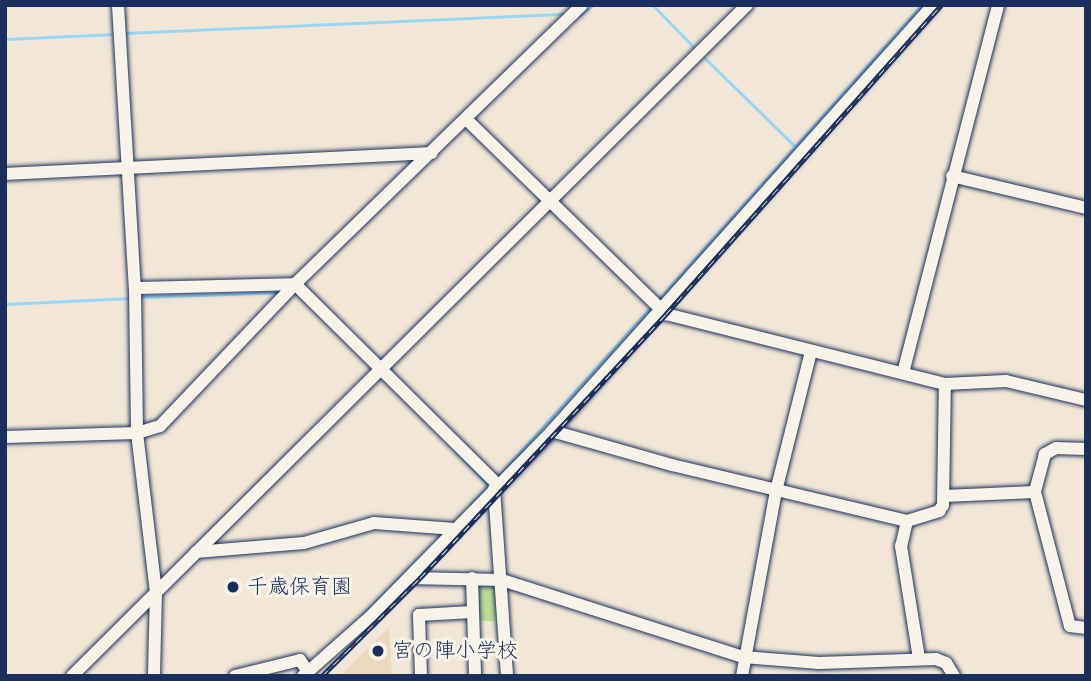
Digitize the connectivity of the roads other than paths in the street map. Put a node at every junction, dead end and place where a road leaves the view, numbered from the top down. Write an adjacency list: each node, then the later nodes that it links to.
1 (118, 5): 8 (street)
2 (582, 5): 6 (street)
3 (747, 5): 11 (street)
4 (998, 5): 10 (street)
5 (929, 7): 15 (street)
6 (468, 121): 7 (street); 11 (street)
7 (431, 153): 8 (street); 13 (street)
8 (129, 168): 9 (street); 14 (street)
9 (5, 174)
10 (951, 176): 12 (street); 18 (street)
11 (551, 200): 15 (street); 17 (street)
12 (1086, 208)
13 (295, 284): 14 (street); 17 (street); 22 (street)
14 (135, 288): 22 (street)
15 (661, 311): 16 (street); 21 (street)
16 (811, 352): 18 (street); 26 (street)
17 (380, 369): 25 (street); 31 (street)
18 (903, 373): 19 (street)
19 (945, 384): 20 (street); 28 (street)
20 (1086, 400)
21 (552, 430): 25 (street); 26 (street)
22 (137, 433): 23 (street); 35 (street)
23 (5, 437)
24 (1086, 449): 27 (street)
25 (496, 487): 30 (street); 34 (street)
26 (776, 491): 29 (street); 38 (street)
27 (1035, 492): 28 (street); 37 (street)
28 (944, 496): 29 (street)
29 (907, 521): 39 (street)
30 (455, 529): 31 (street); 32 (street)
31 (196, 552): 35 (street)
32 (410, 578): 33 (street); 40 (street)
33 (472, 578): 34 (street); 36 (street)
34 (502, 580): 38 (street); 46 (street)
35 (156, 592): 41 (street); 42 (street)
36 (472, 612): 44 (street); 45 (street)
37 (1086, 628)
38 (743, 657): 39 (street); 47 (street)
39 (919, 659): 48 (street)
40 (305, 674): 43 (street)
41 (72, 676)
42 (154, 676)
43 (235, 676)
44 (421, 676)
45 (475, 676)
46 (507, 676)
47 (742, 676)
48 (954, 676)

